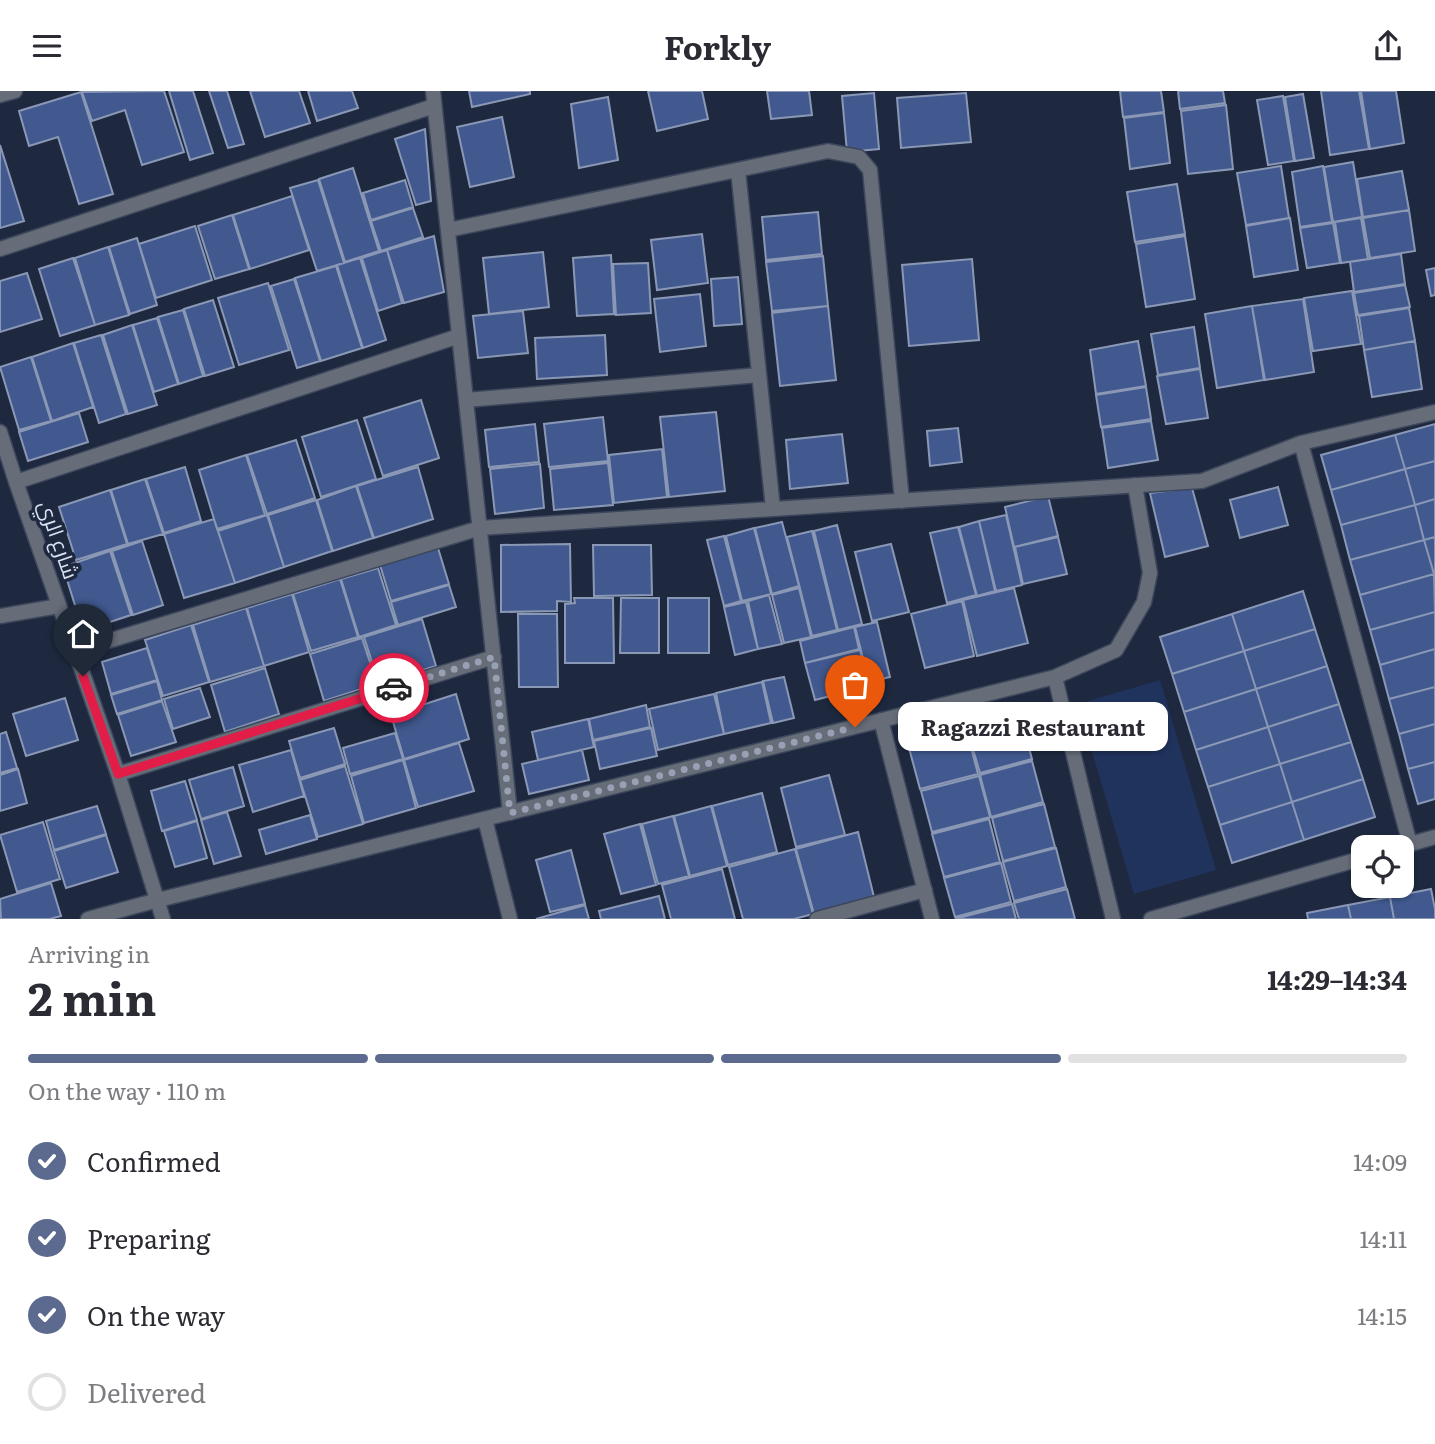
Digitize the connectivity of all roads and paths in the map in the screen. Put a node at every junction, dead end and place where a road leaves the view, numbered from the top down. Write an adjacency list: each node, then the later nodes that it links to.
1 (15, 91): 3 (street)
2 (433, 91): 4 (street)
3 (0, 95)
4 (435, 106): 6 (street); 7 (street)
5 (738, 170): 6 (street); 9 (street); 16 (street)
6 (448, 230): 8 (street)
7 (0, 249)
8 (459, 336): 10 (street); 14 (street)
9 (759, 375): 10 (street); 17 (street)
10 (466, 400): 18 (street)
11 (1435, 412): 13 (street)
12 (0, 432): 14 (street, شارع الري)
13 (1301, 443): 15 (street); 28 (street)
14 (16, 482): 19 (street, شارع الري)
15 (1135, 485): 16 (street); 23 (street)
16 (902, 501): 17 (street)
17 (773, 509): 18 (street)
18 (480, 528): 21 (street); 22 (street)
19 (60, 606): 20 (street); 21 (street, شارع الري)
20 (0, 616)
21 (75, 651): 25 (street, شارع الري)
22 (494, 657): 25 (street); 26 (street)
23 (1055, 677): 24 (street); 39 (street)
24 (881, 720): 26 (street); 32 (street)
25 (118, 774): 33 (street, شارع الري)
26 (510, 813): 27 (street)
27 (485, 819): 33 (street); 36 (street)
28 (1402, 835)
29 (1435, 837): 30 (street)
30 (1414, 843)
31 (1351, 861): 40 (street)
32 (925, 890): 37 (street); 38 (street)
33 (158, 900): 34 (street); 35 (street, شارع الري)
34 (88, 919)
35 (163, 919)
36 (510, 919)
37 (817, 919)
38 (932, 919)
39 (1113, 919)
40 (1150, 919)

